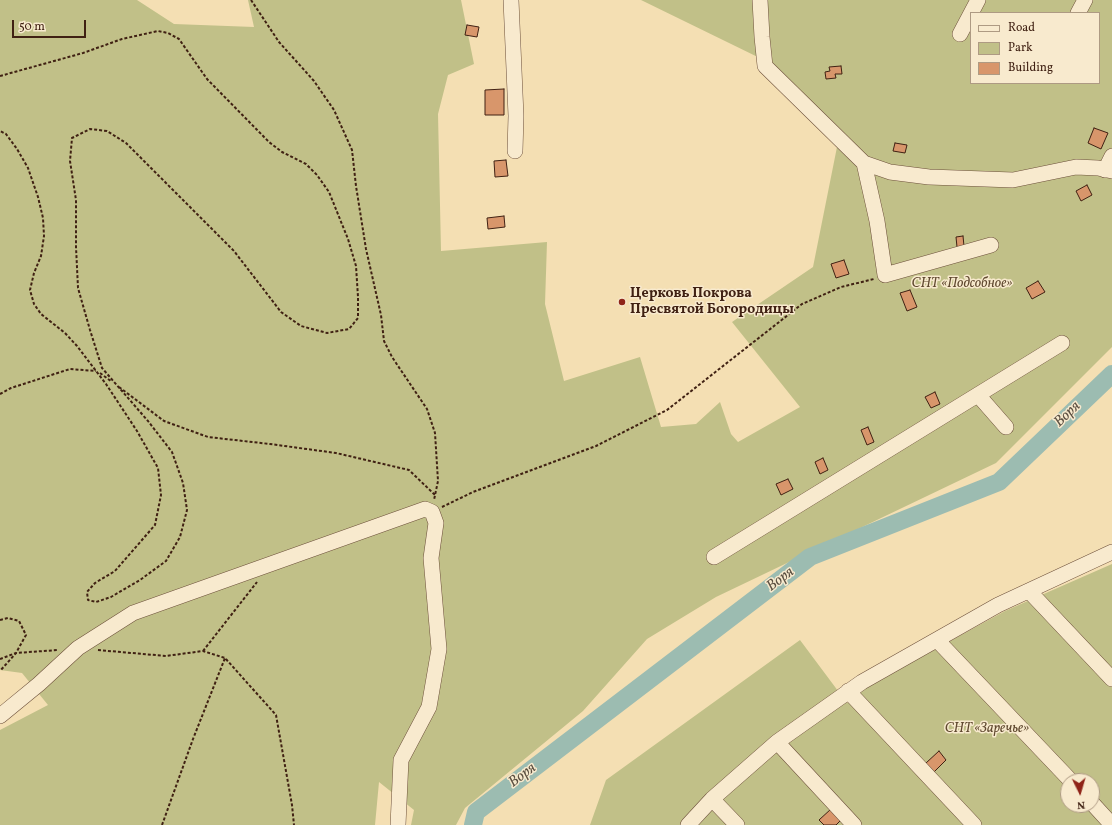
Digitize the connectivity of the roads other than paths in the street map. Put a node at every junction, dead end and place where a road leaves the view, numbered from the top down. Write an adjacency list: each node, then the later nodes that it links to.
1 (511, 0): 9 (street)
2 (760, 0): 11 (street)
3 (978, 0): 5 (street)
4 (1085, 0): 6 (street)
5 (972, 12)
6 (1079, 12)
7 (970, 15): 8 (street)
8 (960, 34)
9 (515, 151)
10 (1112, 156): 12 (street)
11 (864, 163): 12 (street); 13 (street)
12 (1109, 170)
13 (991, 245)
14 (1062, 343): 15 (street)
15 (978, 395): 16 (street); 18 (street)
16 (1006, 427)
17 (1112, 552): 19 (street)
18 (714, 557)
19 (1029, 591): 20 (street); 21 (street)
20 (937, 640): 22 (street); 25 (street)
21 (1112, 679)
22 (848, 691): 24 (street); 32 (street)
23 (0, 716): 28 (street)
24 (777, 742): 26 (street); 31 (street)
25 (1063, 773)
26 (712, 799): 29 (street); 30 (street)
27 (1100, 812): 33 (street)
28 (398, 825)
29 (688, 825)
30 (737, 825)
31 (854, 825)
32 (974, 825)
33 (1112, 825)

